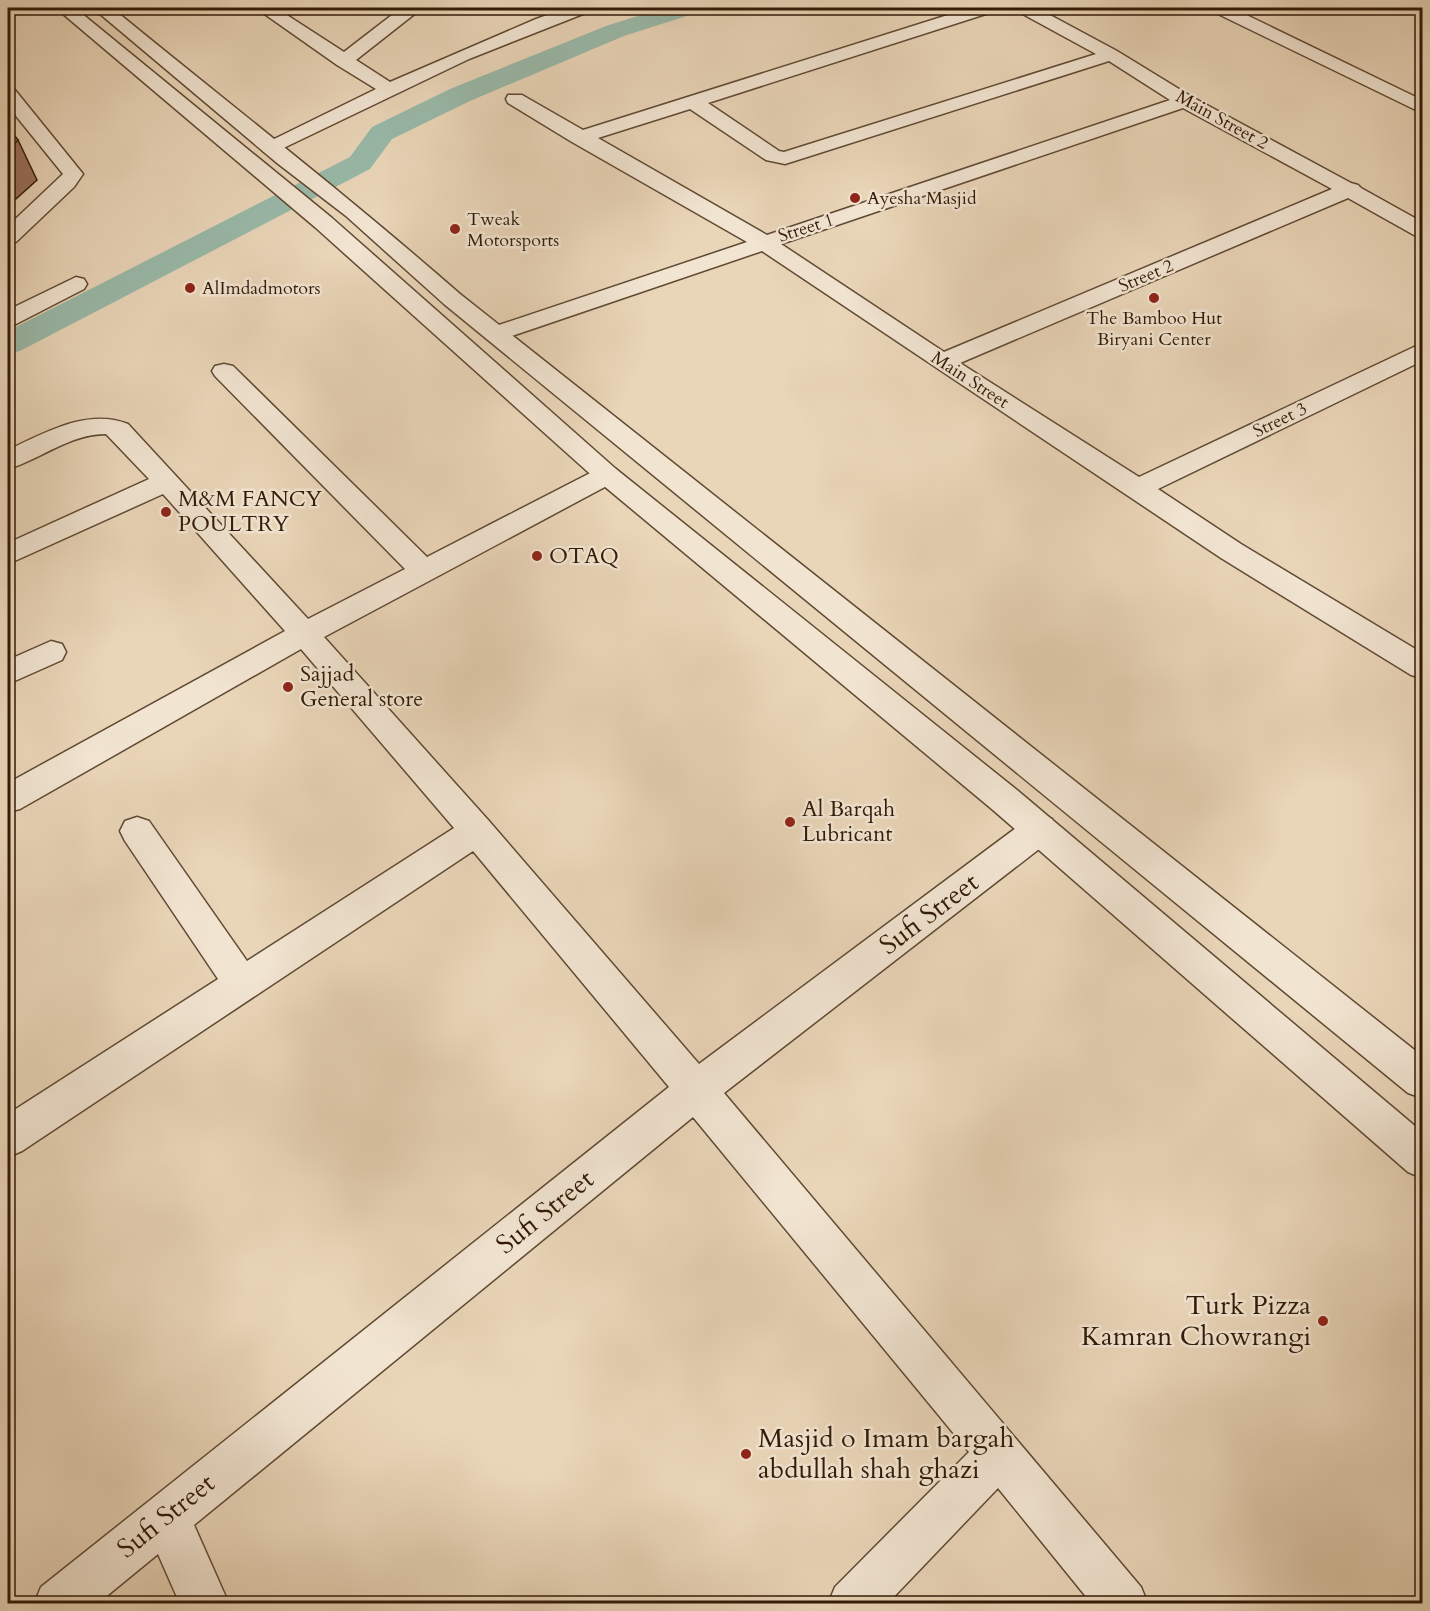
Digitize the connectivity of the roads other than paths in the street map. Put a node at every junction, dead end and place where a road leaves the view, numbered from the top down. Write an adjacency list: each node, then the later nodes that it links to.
1 (65, 8): 30 (street)
2 (102, 8): 18 (street)
3 (411, 8): 10 (street)
4 (582, 8): 11 (street)
5 (986, 8): 14 (street)
6 (1024, 8): 9 (street, Main Street 2)
7 (1220, 8): 16 (street)
8 (275, 9): 10 (street)
9 (1111, 55): 14 (street); 15 (street, Main Street 2)
10 (343, 61): 11 (street)
11 (389, 89): 18 (street)
12 (8, 94): 21 (street)
13 (515, 99): 17 (street, Main Street)
14 (692, 101): 17 (street)
15 (1185, 101): 19 (street, Main Street 2); 22 (street, Street 1)
16 (1422, 107)
17 (579, 138): 22 (street, Main Street)
18 (277, 154): 25 (street)
19 (1351, 189): 20 (street, Main Street 2); 27 (street, Street 2)
20 (1422, 230)
21 (8, 237)
22 (763, 242): 25 (street, Street 1); 27 (street, Main Street)
23 (76, 284): 24 (street)
24 (8, 319)
25 (495, 334): 29 (street)
26 (1422, 352): 34 (street, Street 3)
27 (942, 362): 34 (street, Main Street)
28 (224, 371): 36 (street)
29 (614, 430): 30 (street); 46 (street)
30 (579, 450): 32 (street)
31 (8, 460): 33 (street)
32 (607, 475): 36 (street); 42 (street)
33 (167, 481): 35 (street); 37 (street)
34 (1138, 488): 39 (street, Main Street)
35 (8, 554)
36 (424, 571): 37 (street)
37 (304, 634): 41 (street); 44 (street)
38 (51, 652): 40 (street)
39 (1422, 667)
40 (8, 674)
41 (8, 798)
42 (1040, 830): 47 (street, Sufi Street); 49 (street)
43 (137, 831): 45 (street)
44 (477, 831): 45 (street); 47 (street)
45 (242, 984): 48 (street)
46 (1422, 1080)
47 (696, 1090): 50 (street); 51 (street, Sufi Street)
48 (8, 1137)
49 (1422, 1158)
50 (999, 1454): 54 (street); 55 (street)
51 (166, 1516): 52 (street, Sufi Street); 53 (street)
52 (58, 1604)
53 (205, 1604)
54 (852, 1604)
55 (1124, 1604)

